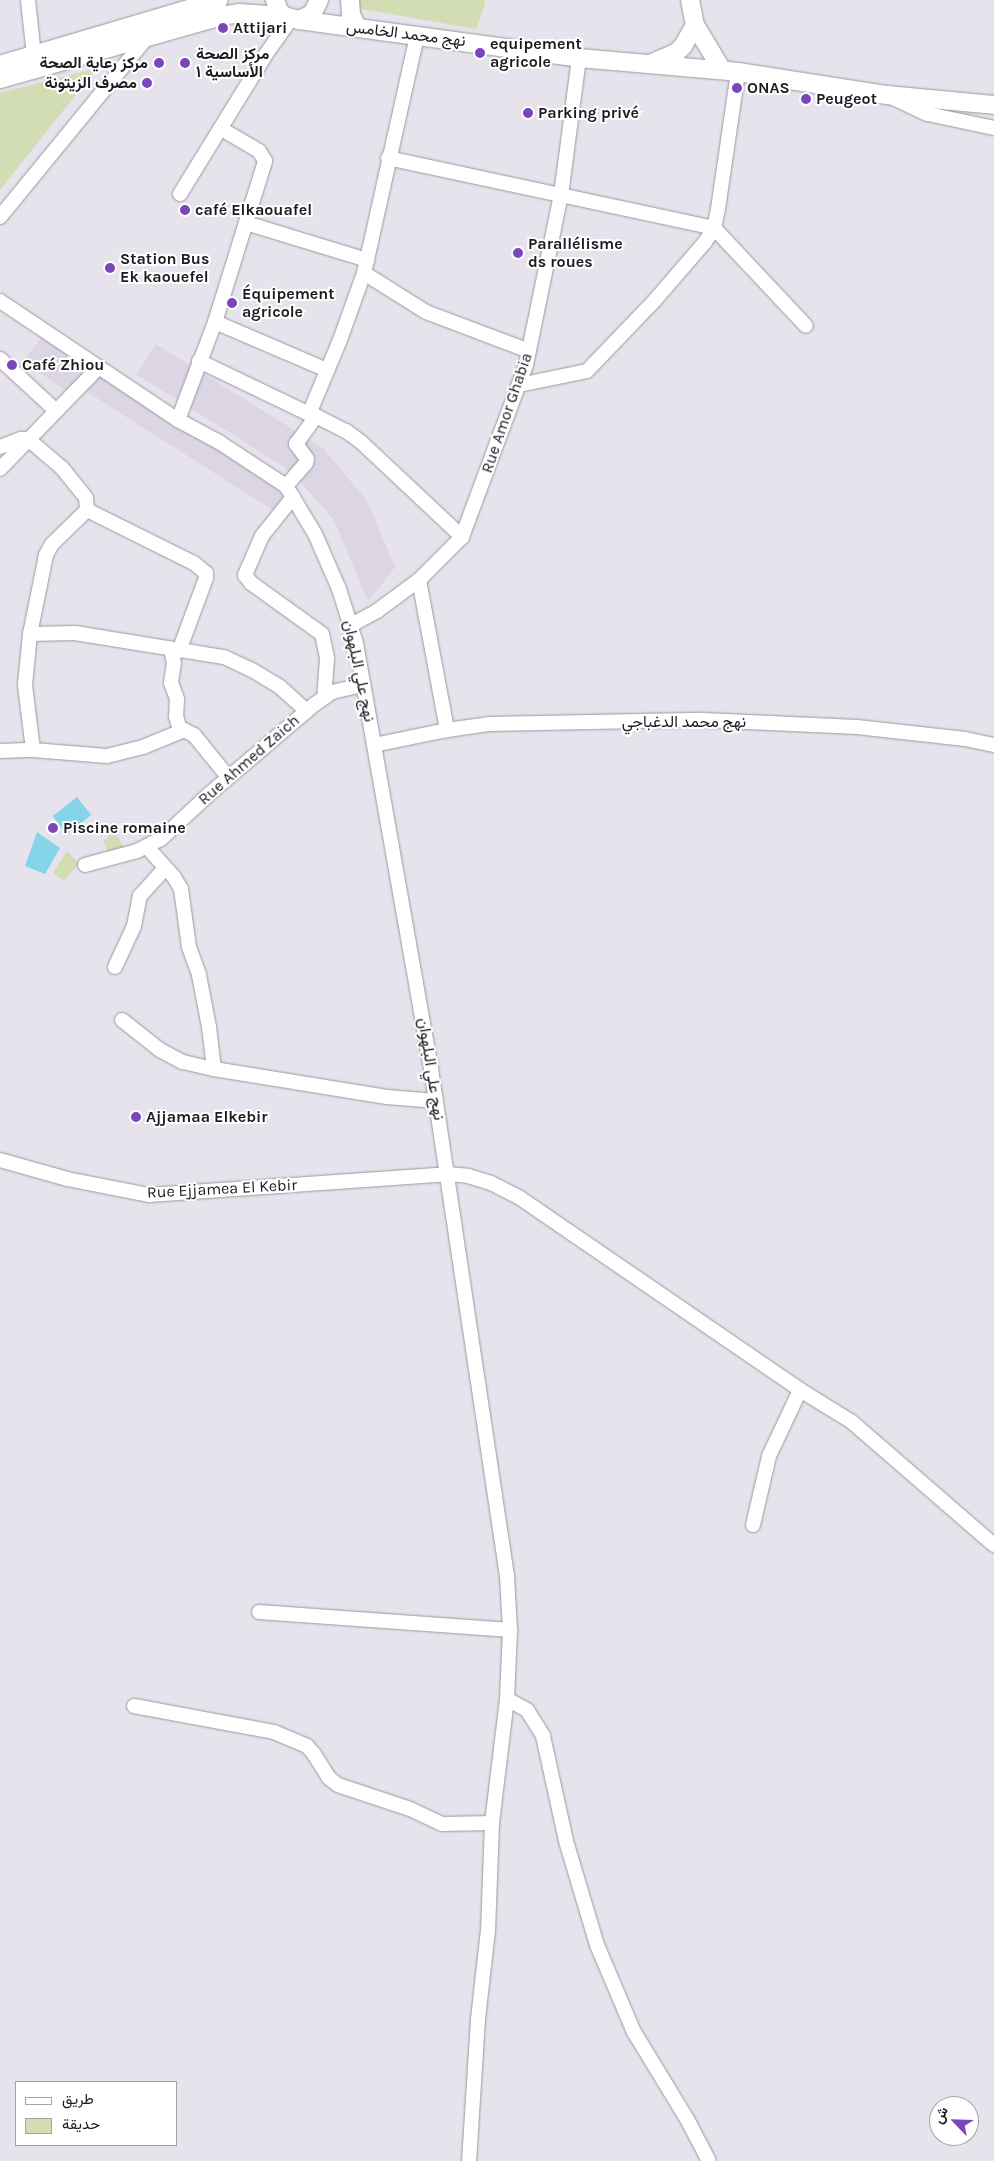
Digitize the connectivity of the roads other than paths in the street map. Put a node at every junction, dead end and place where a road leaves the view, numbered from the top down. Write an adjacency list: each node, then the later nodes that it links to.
1 (28, 0): 12 (street)
2 (219, 0): 12 (main road)
3 (275, 0): 7 (main road)
4 (319, 0): 7 (main road)
5 (350, 0): 9 (main road)
6 (690, 0): 8 (main road)
7 (291, 19): 9 (main road, نهج محمد الخامس); 11 (main road, نهج محمد الخامس); 20 (street)
8 (694, 25): 14 (main road); 16 (main road)
9 (357, 27): 10 (main road, نهج محمد الخامس)
10 (417, 35): 13 (main road, نهج محمد الخامس); 22 (street)
11 (148, 36): 17 (main road, نهج محمد الخامس); 25 (street)
12 (34, 56): 15 (main road)
13 (579, 58): 14 (main road, نهج محمد الخامس); 24 (street, Rue Amor Ghabia)
14 (647, 64): 16 (main road, نهج محمد الخامس)
15 (0, 65)
16 (730, 71): 18 (main road, نهج محمد الخامس); 27 (street)
17 (0, 79)
18 (887, 95): 19 (main road, نهج محمد الخامس); 21 (street)
19 (994, 105)
20 (220, 128): 23 (street); 26 (street)
21 (994, 128)
22 (388, 158): 24 (street); 28 (street)
23 (180, 194)
24 (561, 195): 27 (street); 32 (street, Rue Amor Ghabia)
25 (0, 217)
26 (246, 223): 28 (street); 30 (street)
27 (714, 228): 31 (street); 37 (street)
28 (365, 267): 32 (street); 36 (street)
29 (0, 301): 35 (street, نهج علي البلهوان)
30 (215, 322): 34 (street); 36 (street)
31 (806, 326)
32 (529, 351): 37 (street, Rue Amor Ghabia)
33 (0, 359): 38 (street)
34 (199, 361): 39 (street); 40 (street)
35 (99, 367): 38 (street); 40 (street, نهج علي البلهوان)
36 (328, 370): 39 (street)
37 (519, 385): 46 (street, Rue Amor Ghabia)
38 (55, 410): 41 (street)
39 (313, 415): 44 (street); 46 (street)
40 (178, 420): 44 (street, نهج علي البلهوان)
41 (28, 439): 42 (street); 43 (street); 45 (street)
42 (0, 447)
43 (0, 469)
44 (290, 492): 48 (street, نهج علي البلهوان); 52 (street)
45 (86, 510): 49 (street); 50 (street)
46 (462, 537): 47 (street, Rue Amor Ghabia)
47 (419, 580): 48 (street, Rue Amor Ghabia); 55 (street)
48 (351, 625): 51 (street, نهج علي البلهوان)
49 (30, 634): 50 (street); 58 (street)
50 (175, 650): 53 (street); 54 (street)
51 (362, 685): 52 (street, Rue Ahmed Zaich); 56 (street, نهج علي البلهوان)
52 (324, 697): 53 (street, Rue Ahmed Zaich)
53 (306, 711): 60 (street, Rue Ahmed Zaich)
54 (180, 730): 58 (street); 60 (street)
55 (447, 730): 56 (street, نهج محمد الدغباجي); 57 (street, نهج محمد الدغباجي)
56 (374, 745): 67 (street, نهج علي البلهوان)
57 (994, 745)
58 (32, 750): 59 (street)
59 (0, 752)
60 (228, 777): 61 (street, Rue Ahmed Zaich)
61 (147, 847): 62 (street, Rue Ahmed Zaich); 63 (street)
62 (85, 866)
63 (165, 868): 64 (street); 66 (street)
64 (115, 967)
65 (122, 1020): 66 (street)
66 (214, 1069): 67 (street)
67 (436, 1101): 69 (street, نهج علي البلهوان)
68 (0, 1160): 69 (street, Rue Ejjamea El Kebir)
69 (448, 1174): 70 (street, Rue Ejjamea El Kebir); 74 (street, نهج علي البلهوان)
70 (800, 1390): 71 (street); 72 (street, Rue Ejjamea El Kebir)
71 (753, 1525)
72 (994, 1544)
73 (259, 1612): 74 (street)
74 (510, 1630): 75 (street, نهج علي البلهوان)
75 (507, 1699): 77 (street, نهج علي البلهوان); 79 (street)
76 (134, 1706): 77 (street)
77 (492, 1823): 78 (street, نهج علي البلهوان)
78 (469, 2161)
79 (709, 2161)

